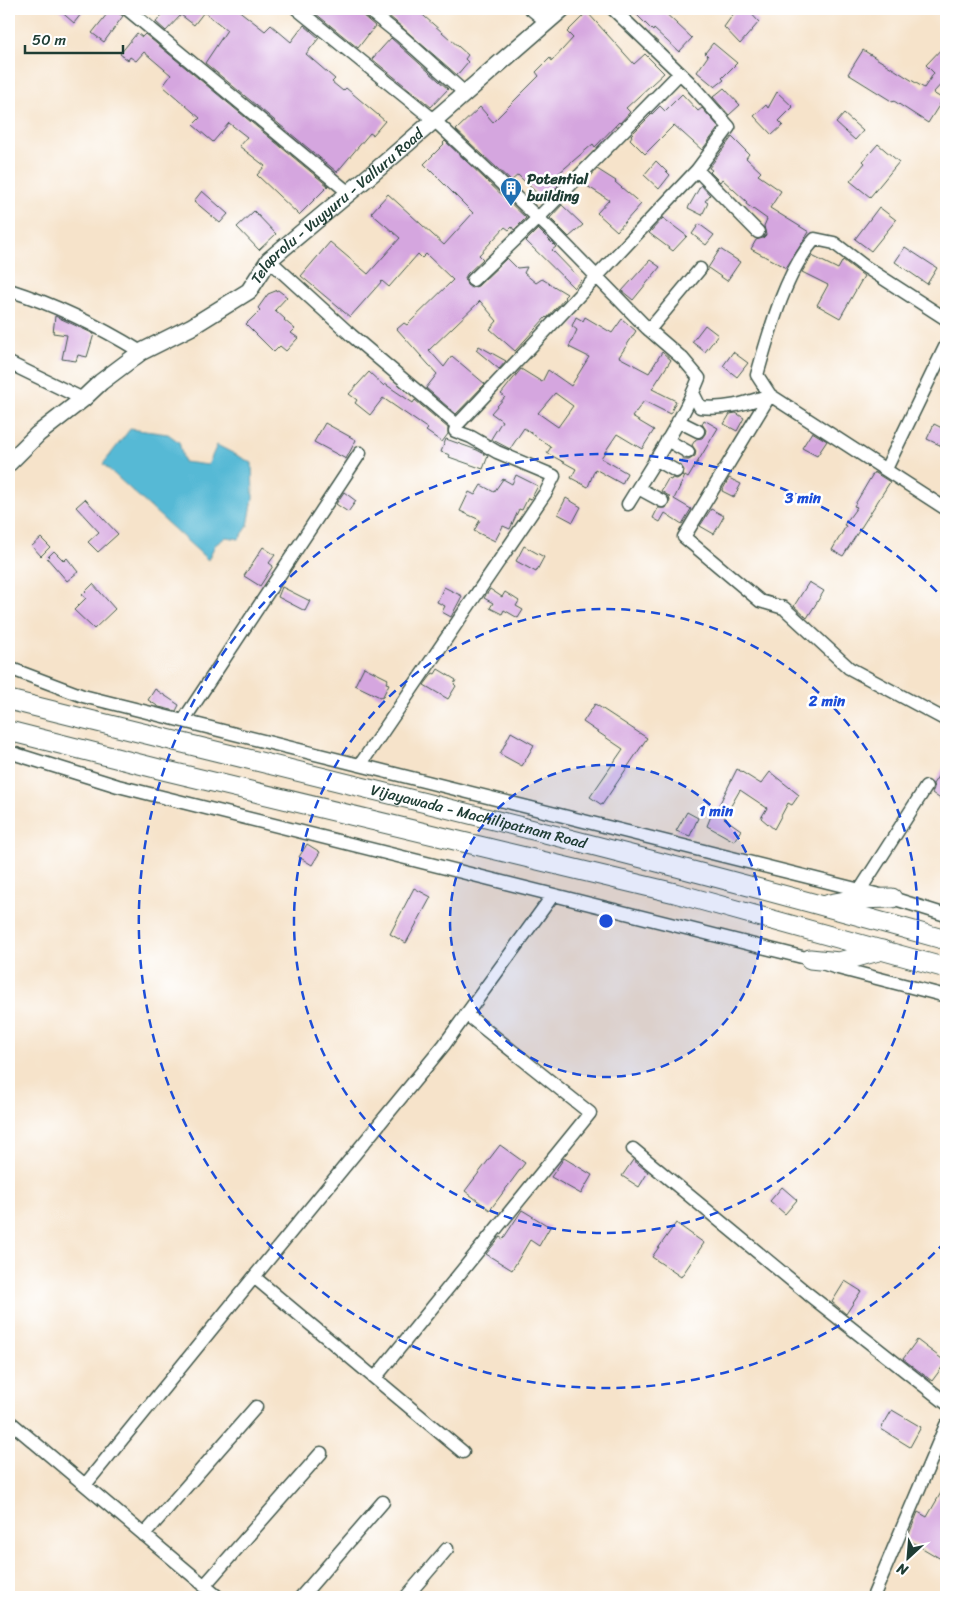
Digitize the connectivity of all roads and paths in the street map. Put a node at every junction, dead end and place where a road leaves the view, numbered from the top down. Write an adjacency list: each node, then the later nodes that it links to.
1 (127, 9): 12 (street)
2 (296, 9): 10 (street)
3 (367, 9): 9 (street)
4 (531, 9): 7 (street)
5 (562, 9): 7 (main road, Telaprolu - Vuyyuru - Valluru Road)
6 (613, 9): 8 (street)
7 (546, 22): 9 (main road, Telaprolu - Vuyyuru - Valluru Road)
8 (680, 73): 11 (street); 13 (street)
9 (465, 93): 10 (main road, Telaprolu - Vuyyuru - Valluru Road)
10 (434, 120): 12 (main road, Telaprolu - Vuyyuru - Valluru Road); 13 (street)
11 (697, 170): 14 (street); 17 (street)
12 (349, 193): 15 (main road, Telaprolu - Vuyyuru - Valluru Road)
13 (538, 218): 17 (street); 18 (street)
14 (758, 232)
15 (270, 260): 23 (main road, Telaprolu - Vuyyuru - Valluru Road); 29 (street)
16 (700, 269): 21 (street)
17 (596, 276): 21 (street); 29 (street)
18 (473, 280)
19 (9, 290): 23 (street)
20 (946, 319): 26 (street)
21 (649, 330): 25 (street)
22 (946, 345): 36 (street)
23 (141, 352): 27 (main road, Telaprolu - Vuyyuru - Valluru Road)
24 (9, 363): 27 (street)
25 (693, 393): 26 (street); 28 (street)
26 (770, 395): 36 (street); 44 (street)
27 (83, 399): 35 (main road, Telaprolu - Vuyyuru - Valluru Road)
28 (678, 421): 30 (street); 31 (street)
29 (457, 425): 48 (street)
30 (698, 431)
31 (667, 440): 32 (street); 34 (street)
32 (688, 452)
33 (360, 453): 45 (street)
34 (655, 459): 37 (street); 38 (street)
35 (9, 463)
36 (886, 469): 41 (street)
37 (676, 471)
38 (638, 488): 39 (street); 40 (street)
39 (662, 500)
40 (628, 504)
41 (946, 508)
42 (9, 668): 45 (street)
43 (9, 700): 53 (highway, Vijayawada - Machilipatnam Road)
44 (946, 720)
45 (183, 721): 48 (street)
46 (9, 731): 56 (highway, Vijayawada - Machilipatnam Road)
47 (9, 752): 51 (street)
48 (360, 765): 50 (street)
49 (926, 787): 50 (street)
50 (860, 890): 52 (street)
51 (554, 895): 57 (street); 60 (street)
52 (892, 898): 53 (highway); 54 (street)
53 (824, 905): 55 (highway, Vijayawada - Machilipatnam Road)
54 (946, 915)
55 (946, 940)
56 (882, 950): 57 (highway); 58 (highway, Vijayawada - Machilipatnam Road)
57 (810, 959): 59 (street)
58 (946, 968)
59 (946, 996)
60 (466, 1014): 62 (street); 63 (street)
61 (633, 1149): 64 (street)
62 (254, 1277): 63 (street); 70 (street)
63 (376, 1378): 68 (street)
64 (946, 1403)
65 (256, 1407): 72 (street)
66 (9, 1421): 70 (street)
67 (946, 1424): 78 (street)
68 (463, 1452)
69 (321, 1453): 74 (street)
70 (85, 1485): 72 (street)
71 (383, 1502): 76 (street)
72 (144, 1535): 74 (street)
73 (447, 1550): 77 (street)
74 (204, 1586): 75 (street)
75 (218, 1597)
76 (301, 1597)
77 (406, 1597)
78 (873, 1597)

